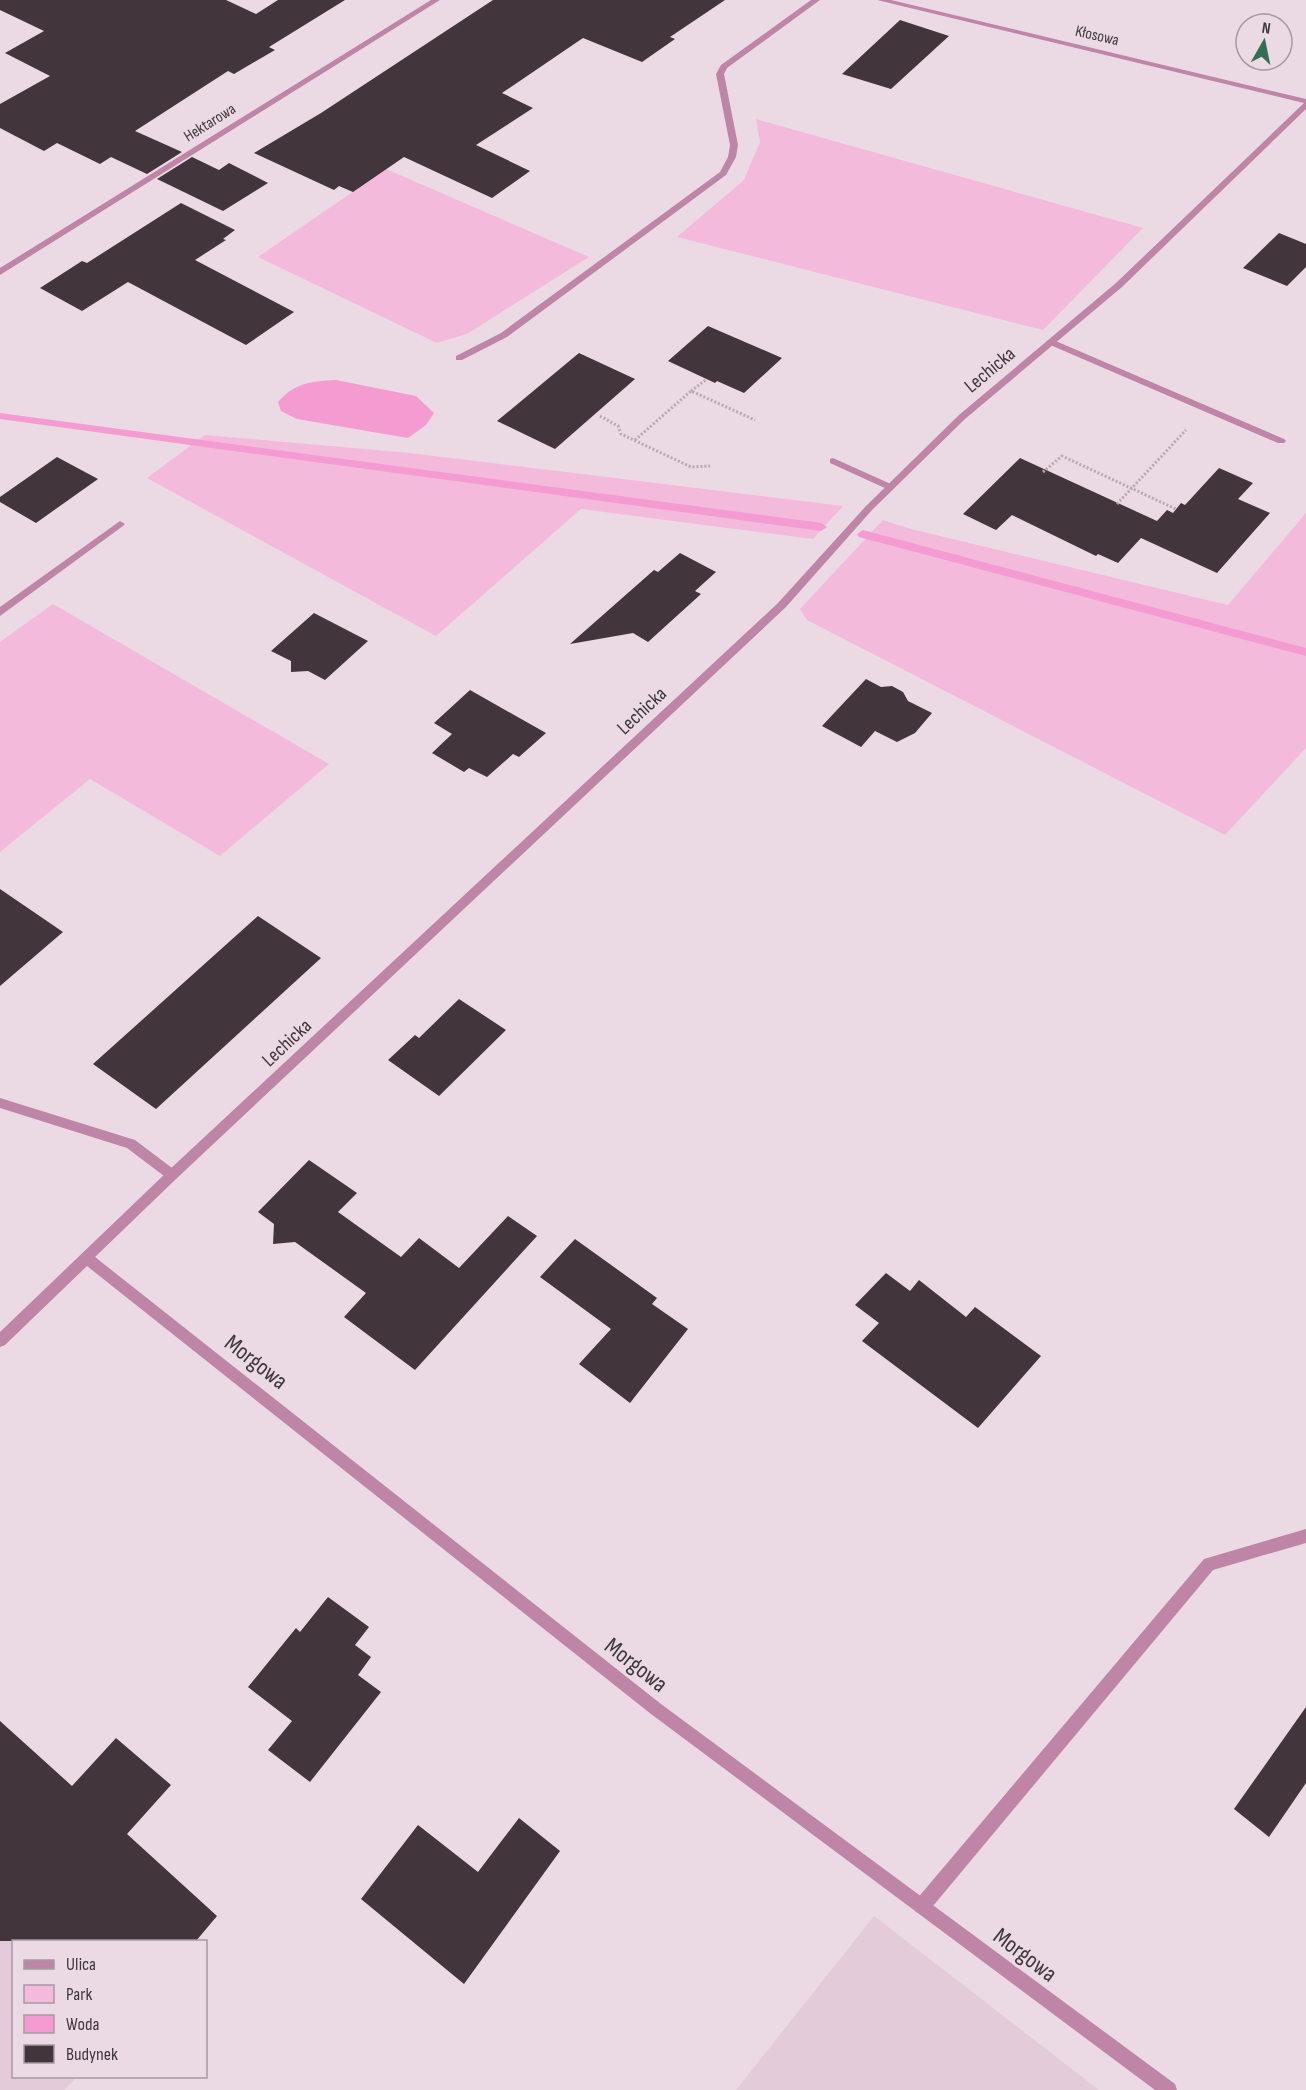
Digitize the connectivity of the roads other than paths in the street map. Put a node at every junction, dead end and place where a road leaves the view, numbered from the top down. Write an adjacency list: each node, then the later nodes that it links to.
1 (436, 0): 5 (street, Hektarowa)
2 (816, 0): 7 (street)
3 (881, 0): 4 (street, Kłosowa)
4 (1306, 103): 6 (street, Lechicka)
5 (0, 272)
6 (1051, 342): 8 (street); 10 (street, Lechicka)
7 (459, 358)
8 (1281, 441)
9 (833, 461): 10 (street)
10 (890, 487): 14 (street, Lechicka)
11 (120, 524): 12 (street)
12 (0, 612)
13 (0, 1103): 14 (street)
14 (172, 1176): 15 (street, Lechicka)
15 (88, 1259): 16 (street, Lechicka); 18 (street, Morgowa)
16 (0, 1341)
17 (1306, 1536): 18 (street)
18 (922, 1906): 19 (street, Morgowa)
19 (1169, 2090)

